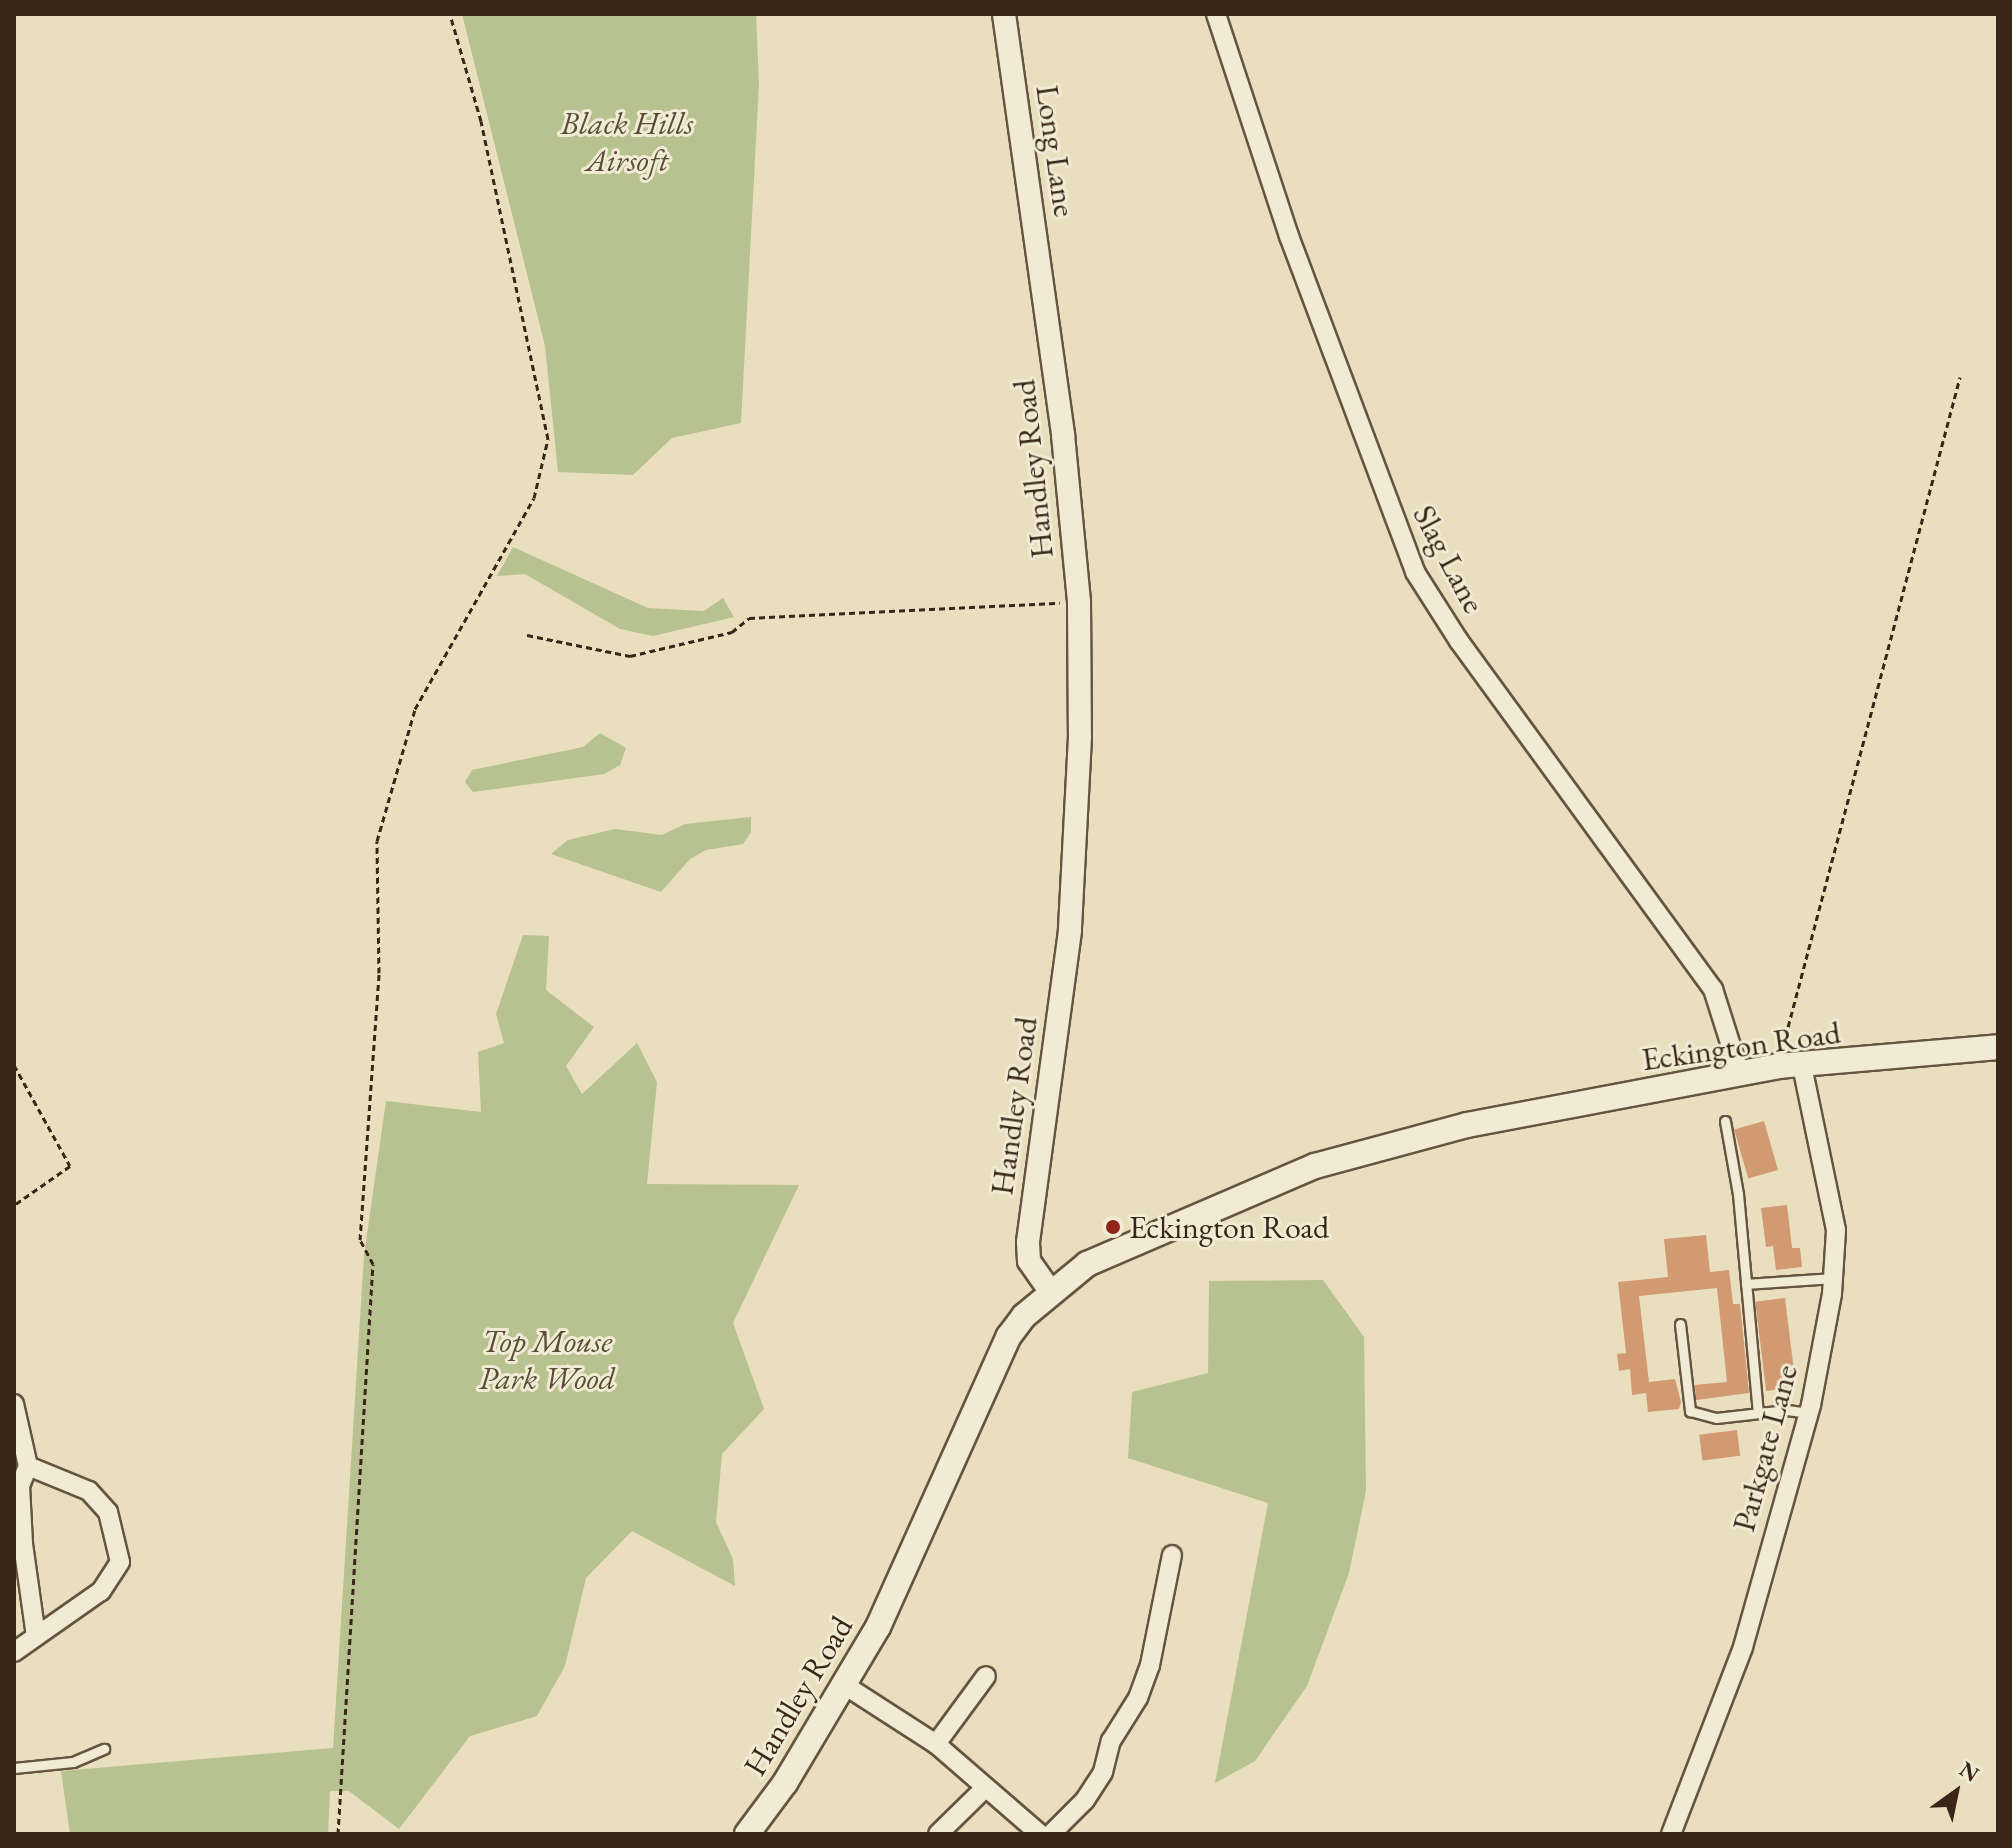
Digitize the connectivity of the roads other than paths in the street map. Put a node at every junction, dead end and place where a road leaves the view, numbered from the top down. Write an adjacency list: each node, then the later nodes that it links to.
1 (1004, 14): 3 (street, Long Lane)
2 (1216, 14): 6 (street, Slag Lane)
3 (1045, 298): 10 (street, Handley Road)
4 (1998, 1047): 5 (main road, Eckington Road)
5 (1790, 1066): 6 (main road, Eckington Road); 8 (street, Parkgate Lane)
6 (1740, 1074): 10 (main road, Eckington Road)
7 (1725, 1121): 9 (lane)
8 (1833, 1278): 9 (lane); 14 (street, Parkgate Lane)
9 (1746, 1284): 13 (lane)
10 (1051, 1292): 20 (main road, Handley Road)
11 (1680, 1324): 13 (lane)
12 (14, 1404): 15 (street)
13 (1758, 1413): 14 (lane)
14 (1809, 1413): 29 (street, Parkgate Lane)
15 (28, 1466): 17 (street); 17 (street)
16 (1172, 1555): 28 (street)
17 (36, 1636): 18 (street)
18 (14, 1652)
19 (986, 1676): 21 (street)
20 (846, 1686): 21 (street); 25 (main road, Handley Road)
21 (936, 1744): 24 (street)
22 (104, 1749): 23 (lane)
23 (14, 1768)
24 (984, 1789): 26 (street); 27 (street)
25 (747, 1834)
26 (938, 1834)
27 (1040, 1834)
28 (1051, 1834)
29 (1671, 1834)

